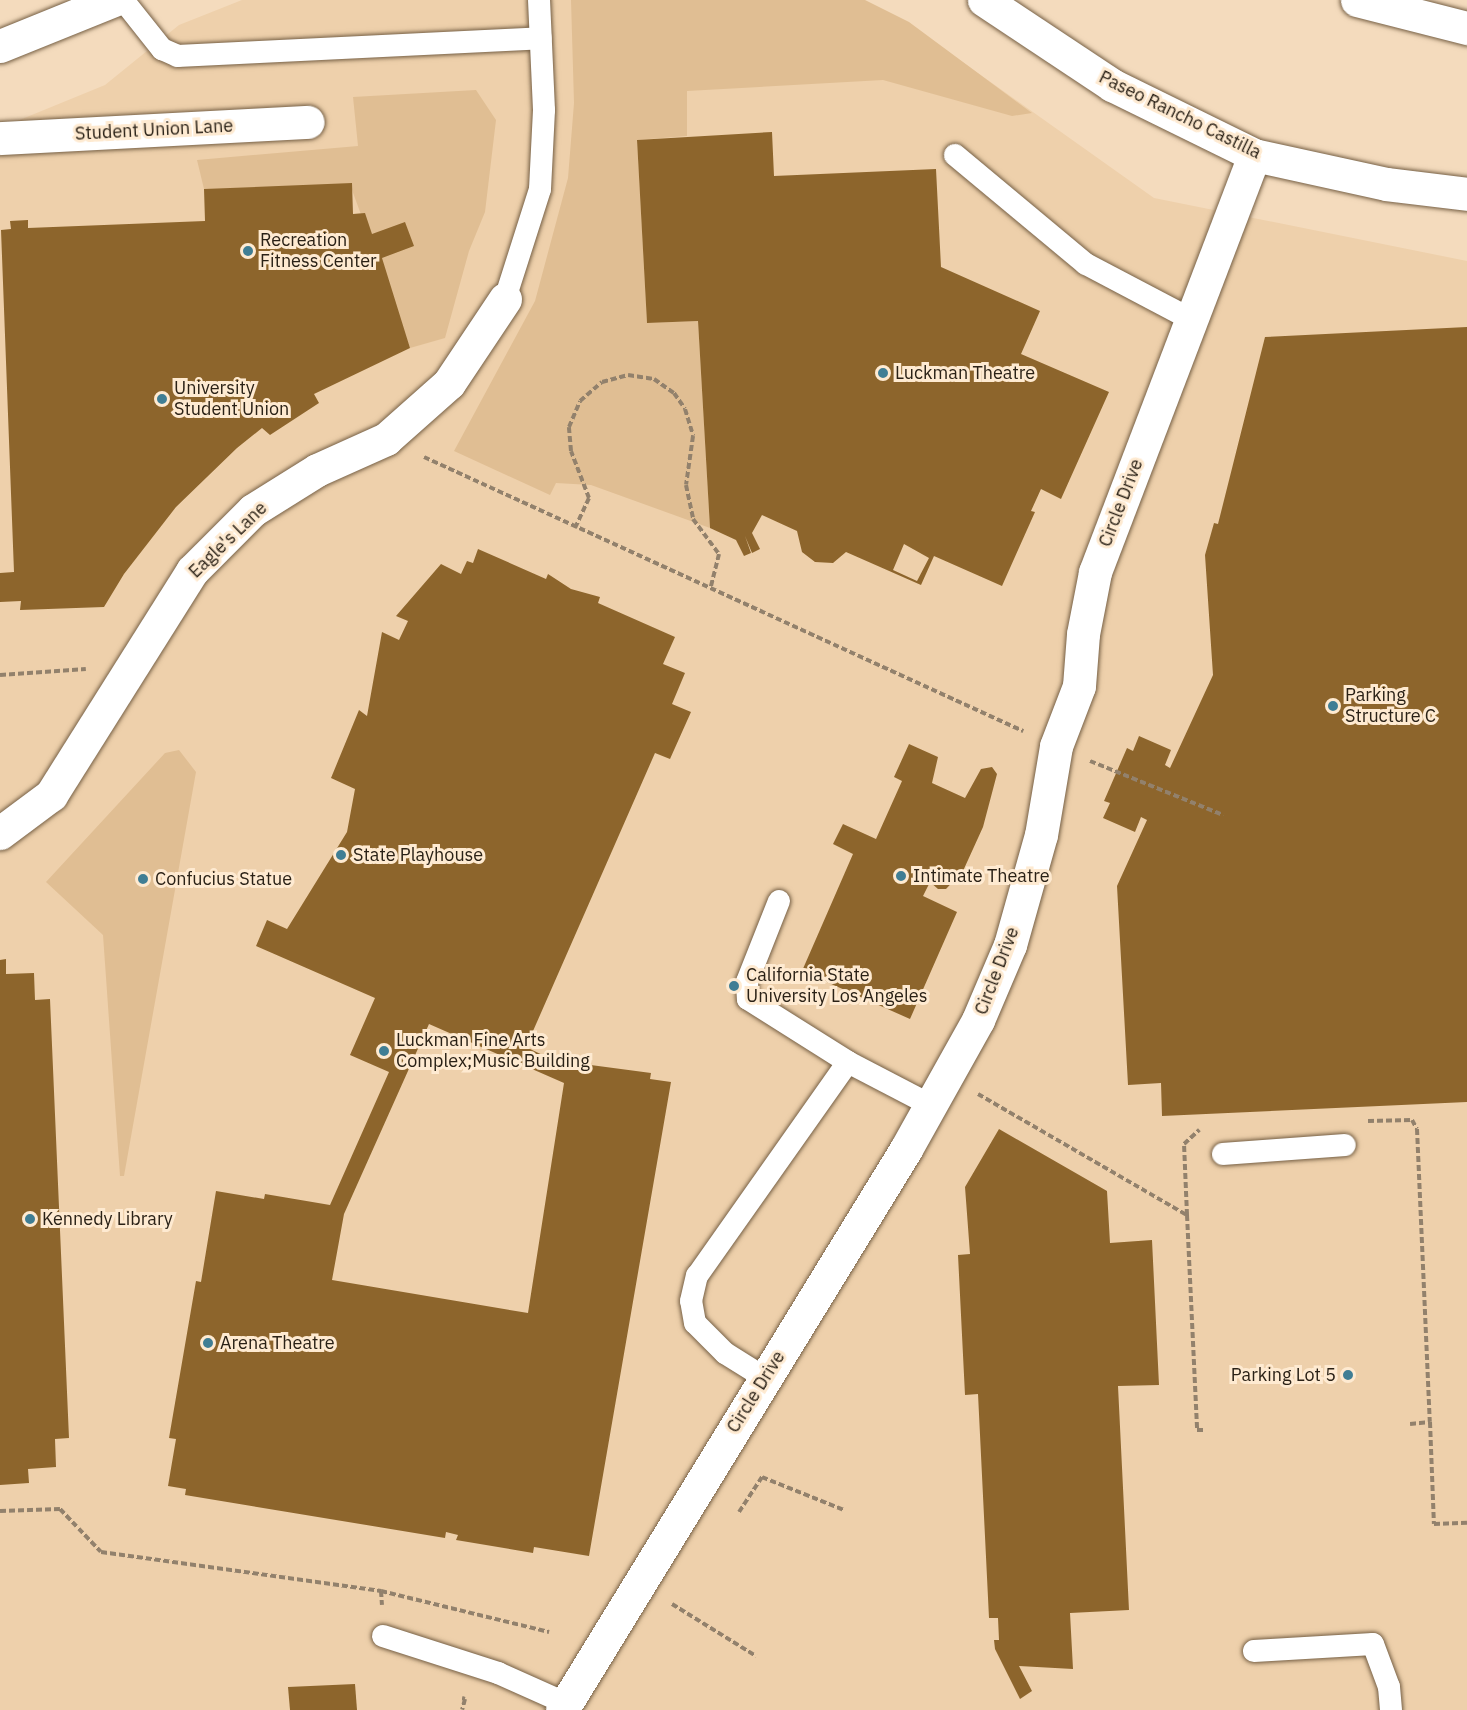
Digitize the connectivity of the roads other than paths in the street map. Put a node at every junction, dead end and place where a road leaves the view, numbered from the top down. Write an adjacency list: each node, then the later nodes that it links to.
1 (114, 0): 8 (street)
2 (123, 0): 7 (lane)
3 (539, 0): 7 (lane)
4 (984, 0): 12 (street, Paseo Rancho Castilla)
5 (1357, 0): 6 (street)
6 (1467, 28)
7 (541, 38): 14 (lane)
8 (0, 46)
9 (308, 122): 10 (street, Student Union Lane)
10 (0, 138)
11 (955, 155): 15 (lane)
12 (1254, 155): 13 (street, Paseo Rancho Castilla); 15 (street, Circle Drive)
13 (1467, 194)
14 (505, 299): 16 (street, Eagle's Lane)
15 (1192, 320): 19 (street, Circle Drive)
16 (0, 833)
17 (779, 901): 18 (lane)
18 (848, 1062): 19 (lane); 22 (lane)
19 (932, 1106): 22 (street, Circle Drive)
20 (1345, 1145): 21 (lane)
21 (1223, 1154)
22 (765, 1378): 25 (street, Circle Drive)
23 (383, 1636): 25 (lane)
24 (1254, 1651): 26 (lane)
25 (563, 1707)
26 (1391, 1710)

